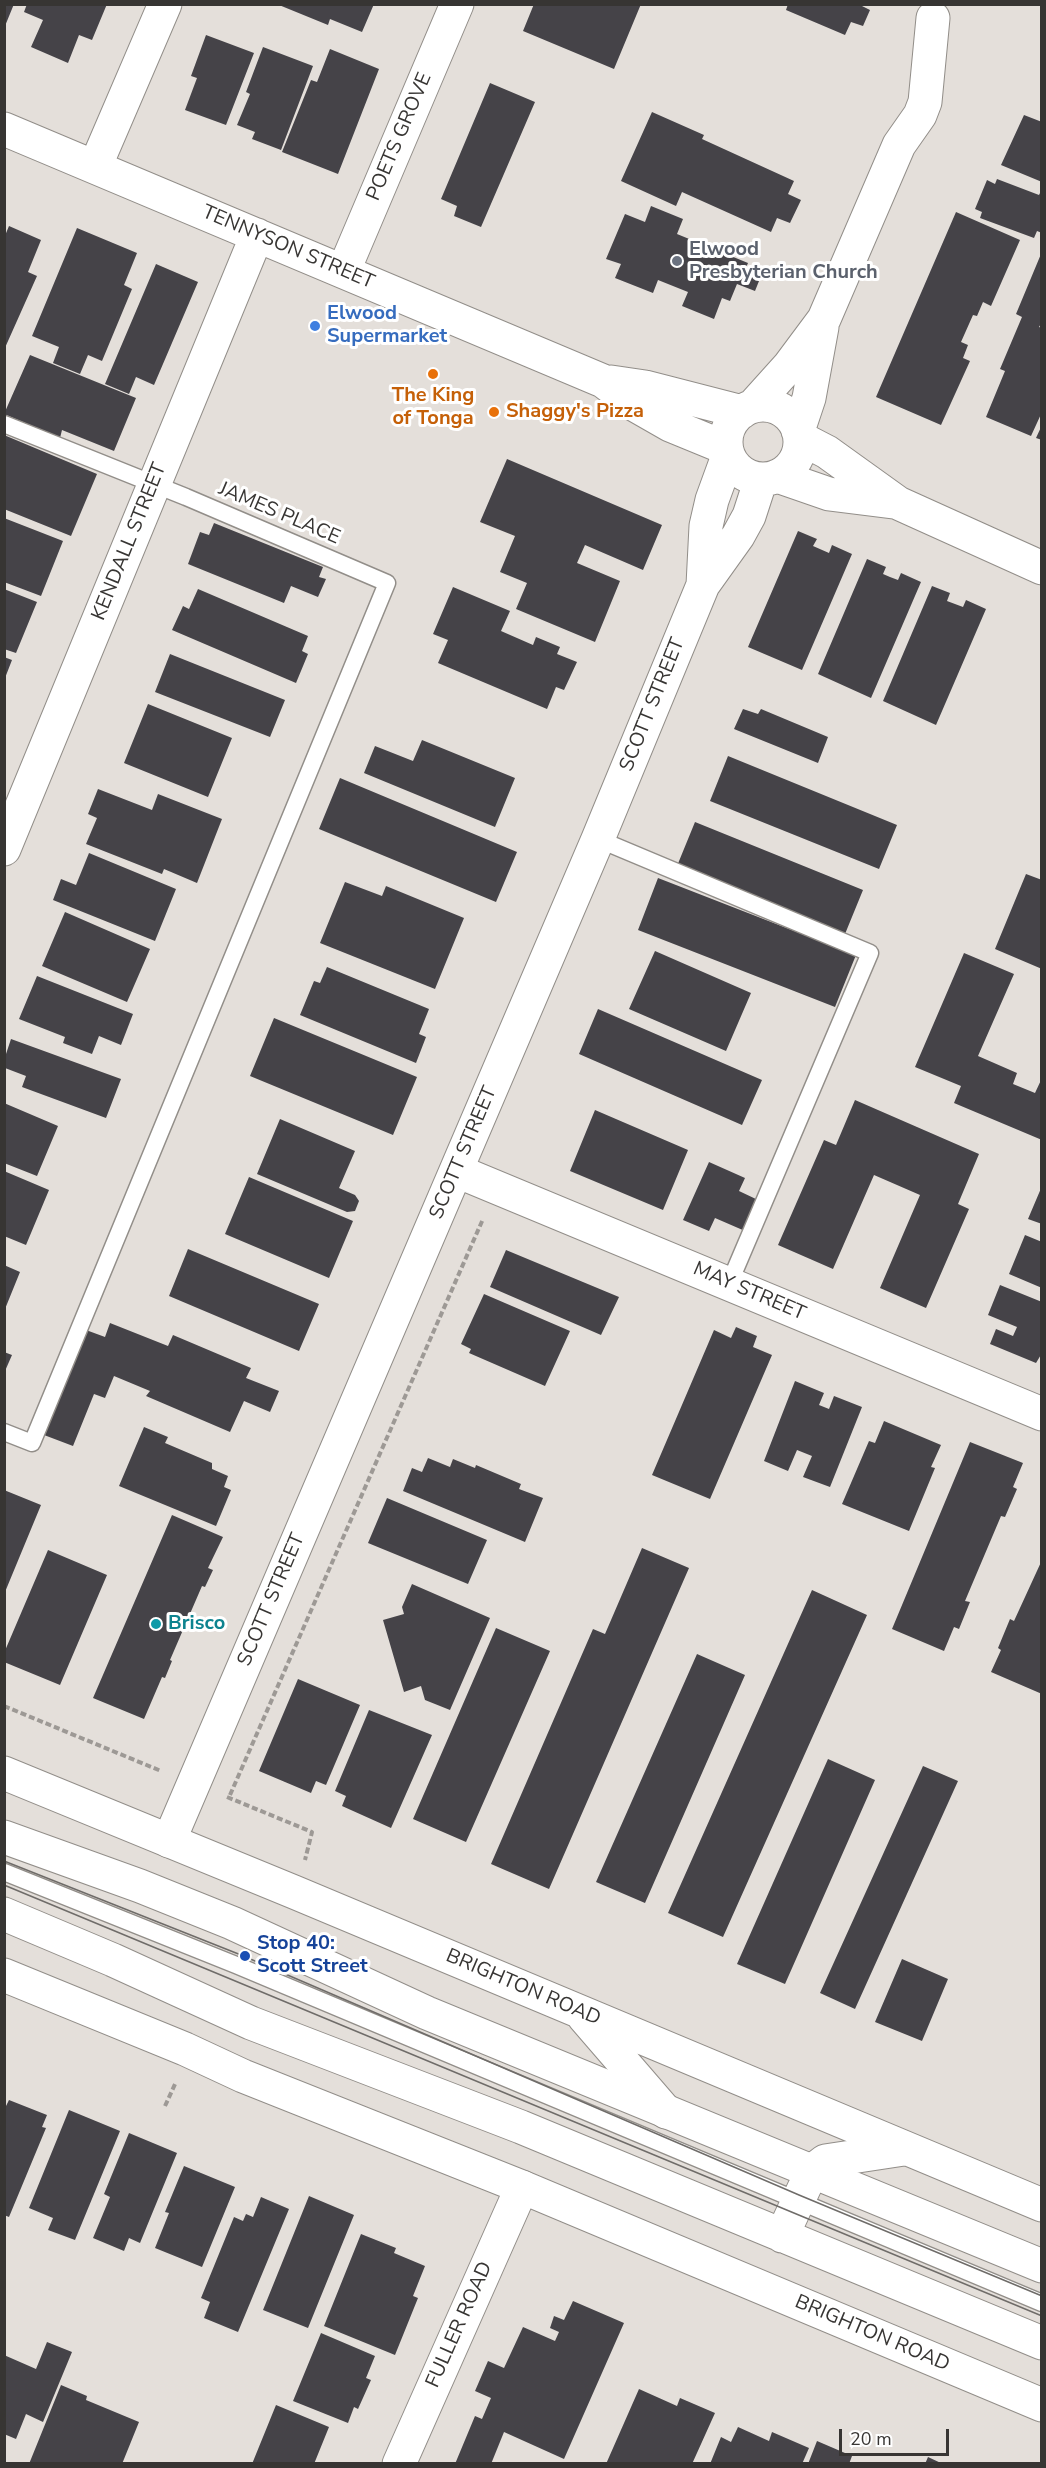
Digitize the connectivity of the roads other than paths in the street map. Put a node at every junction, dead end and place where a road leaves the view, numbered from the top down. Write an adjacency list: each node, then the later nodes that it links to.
1 (165, 4): 5 (main road)
2 (457, 4): 7 (main road, POETS GROVE)
3 (936, 11): 8 (main road)
4 (4, 129): 5 (main road, TENNYSON STREET)
5 (95, 167): 6 (main road, TENNYSON STREET)
6 (257, 235): 7 (main road, TENNYSON STREET); 15 (main road, KENDALL STREET)
7 (344, 270): 9 (main road, TENNYSON STREET)
8 (824, 319): 10 (main road); 12 (main road)
9 (603, 381): 10 (main road, TENNYSON STREET); 13 (main road, TENNYSON STREET)
10 (747, 409): 12 (main road); 13 (main road)
11 (4, 424): 15 (lane, JAMES PLACE)
12 (799, 434): 14 (main road); 16 (main road)
13 (727, 452): 14 (main road); 18 (main road, SCOTT STREET)
14 (769, 478): 16 (main road); 18 (main road)
15 (154, 484): 20 (main road, KENDALL STREET); 24 (lane, JAMES PLACE)
16 (898, 503): 17 (main road)
17 (1041, 568)
18 (703, 585): 19 (main road, SCOTT STREET)
19 (598, 839): 21 (main road, SCOTT STREET); 22 (lane)
20 (4, 849)
21 (457, 1171): 22 (main road, MAY STREET); 27 (main road, SCOTT STREET)
22 (729, 1284): 23 (main road, MAY STREET)
23 (1041, 1414)
24 (4, 1432)
25 (4, 1773): 27 (main road, BRIGHTON ROAD)
26 (4, 1836): 32 (main road)
27 (169, 1841): 31 (main road, BRIGHTON ROAD)
28 (4, 1872): 36 (lane)
29 (4, 1914): 38 (main road)
30 (4, 1975): 35 (main road, BRIGHTON ROAD)
31 (579, 2012): 32 (main road); 33 (main road, BRIGHTON ROAD)
32 (666, 2112): 34 (main road)
33 (904, 2149): 34 (main road); 37 (main road, BRIGHTON ROAD)
34 (812, 2171): 36 (main road); 39 (main road)
35 (522, 2187): 42 (main road, BRIGHTON ROAD); 43 (main road, FULLER ROAD)
36 (797, 2202): 38 (main road); 40 (lane)
37 (1041, 2205)
38 (782, 2236): 41 (main road)
39 (1041, 2266)
40 (1041, 2303)
41 (1041, 2343)
42 (1041, 2405)
43 (399, 2463)

